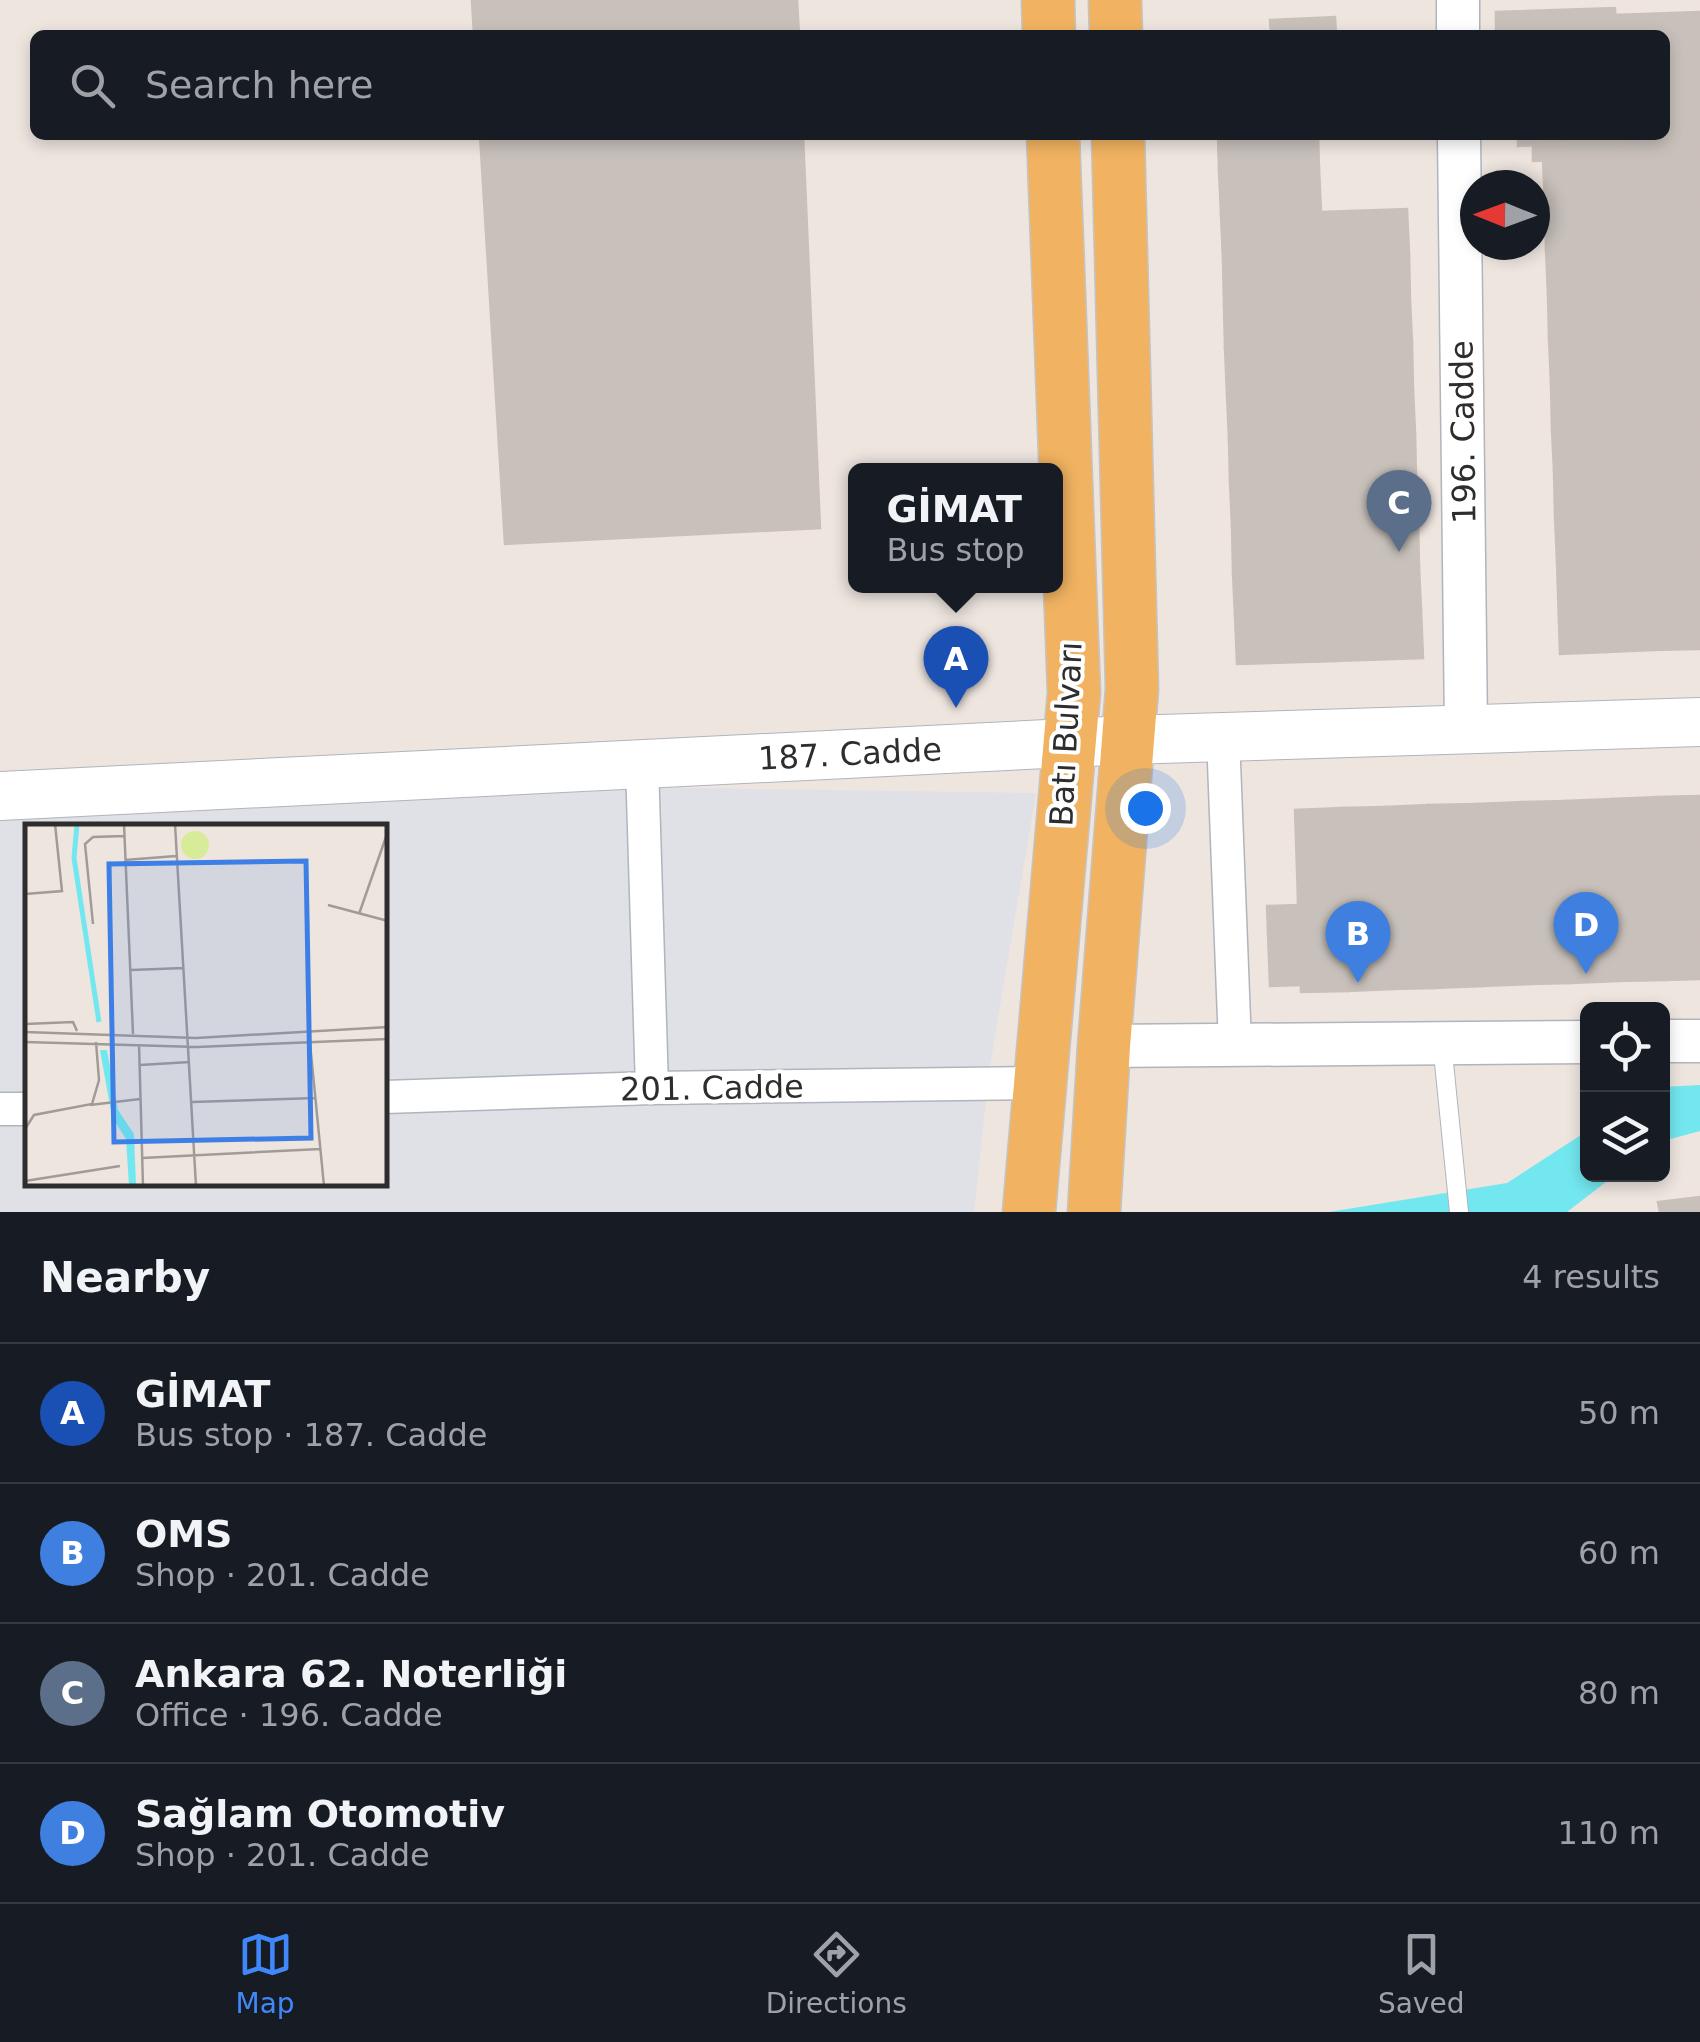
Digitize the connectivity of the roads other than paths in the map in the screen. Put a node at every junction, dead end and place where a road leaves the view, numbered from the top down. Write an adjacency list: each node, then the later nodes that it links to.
1 (1048, 0): 4 (main road)
2 (1115, 0): 5 (main road)
3 (1458, 0): 6 (street)
4 (1049, 30)
5 (1116, 30)
6 (1458, 30)
7 (1053, 140): 14 (main road, Batı Bulvarı)
8 (1118, 140): 13 (main road, Batı Bulvarı)
9 (1459, 140): 11 (street, 196. Cadde)
10 (1700, 722): 11 (main road, 187. Cadde)
11 (1466, 729): 12 (main road, 187. Cadde)
12 (1223, 737): 13 (main road, 187. Cadde); 21 (street)
13 (1128, 740): 14 (main road, 187. Cadde); 22 (main road, Batı Bulvarı)
14 (1069, 743): 15 (main road, 187. Cadde); 23 (main road, Batı Bulvarı)
15 (642, 764): 16 (main road, 187. Cadde); 24 (street)
16 (0, 796)
17 (1670, 1041): 18 (street)
18 (1700, 1041)
19 (1580, 1042): 20 (street)
20 (1442, 1043): 21 (street); 30 (lane)
21 (1235, 1044): 22 (street)
22 (1104, 1046): 29 (main road, Batı Bulvarı)
23 (1040, 1083): 24 (street, 201. Cadde); 28 (main road, Batı Bulvarı)
24 (652, 1088): 25 (street, 201. Cadde)
25 (388, 1097)
26 (25, 1108): 27 (street)
27 (0, 1110)
28 (1029, 1212)
29 (1094, 1212)
30 (1460, 1212)

